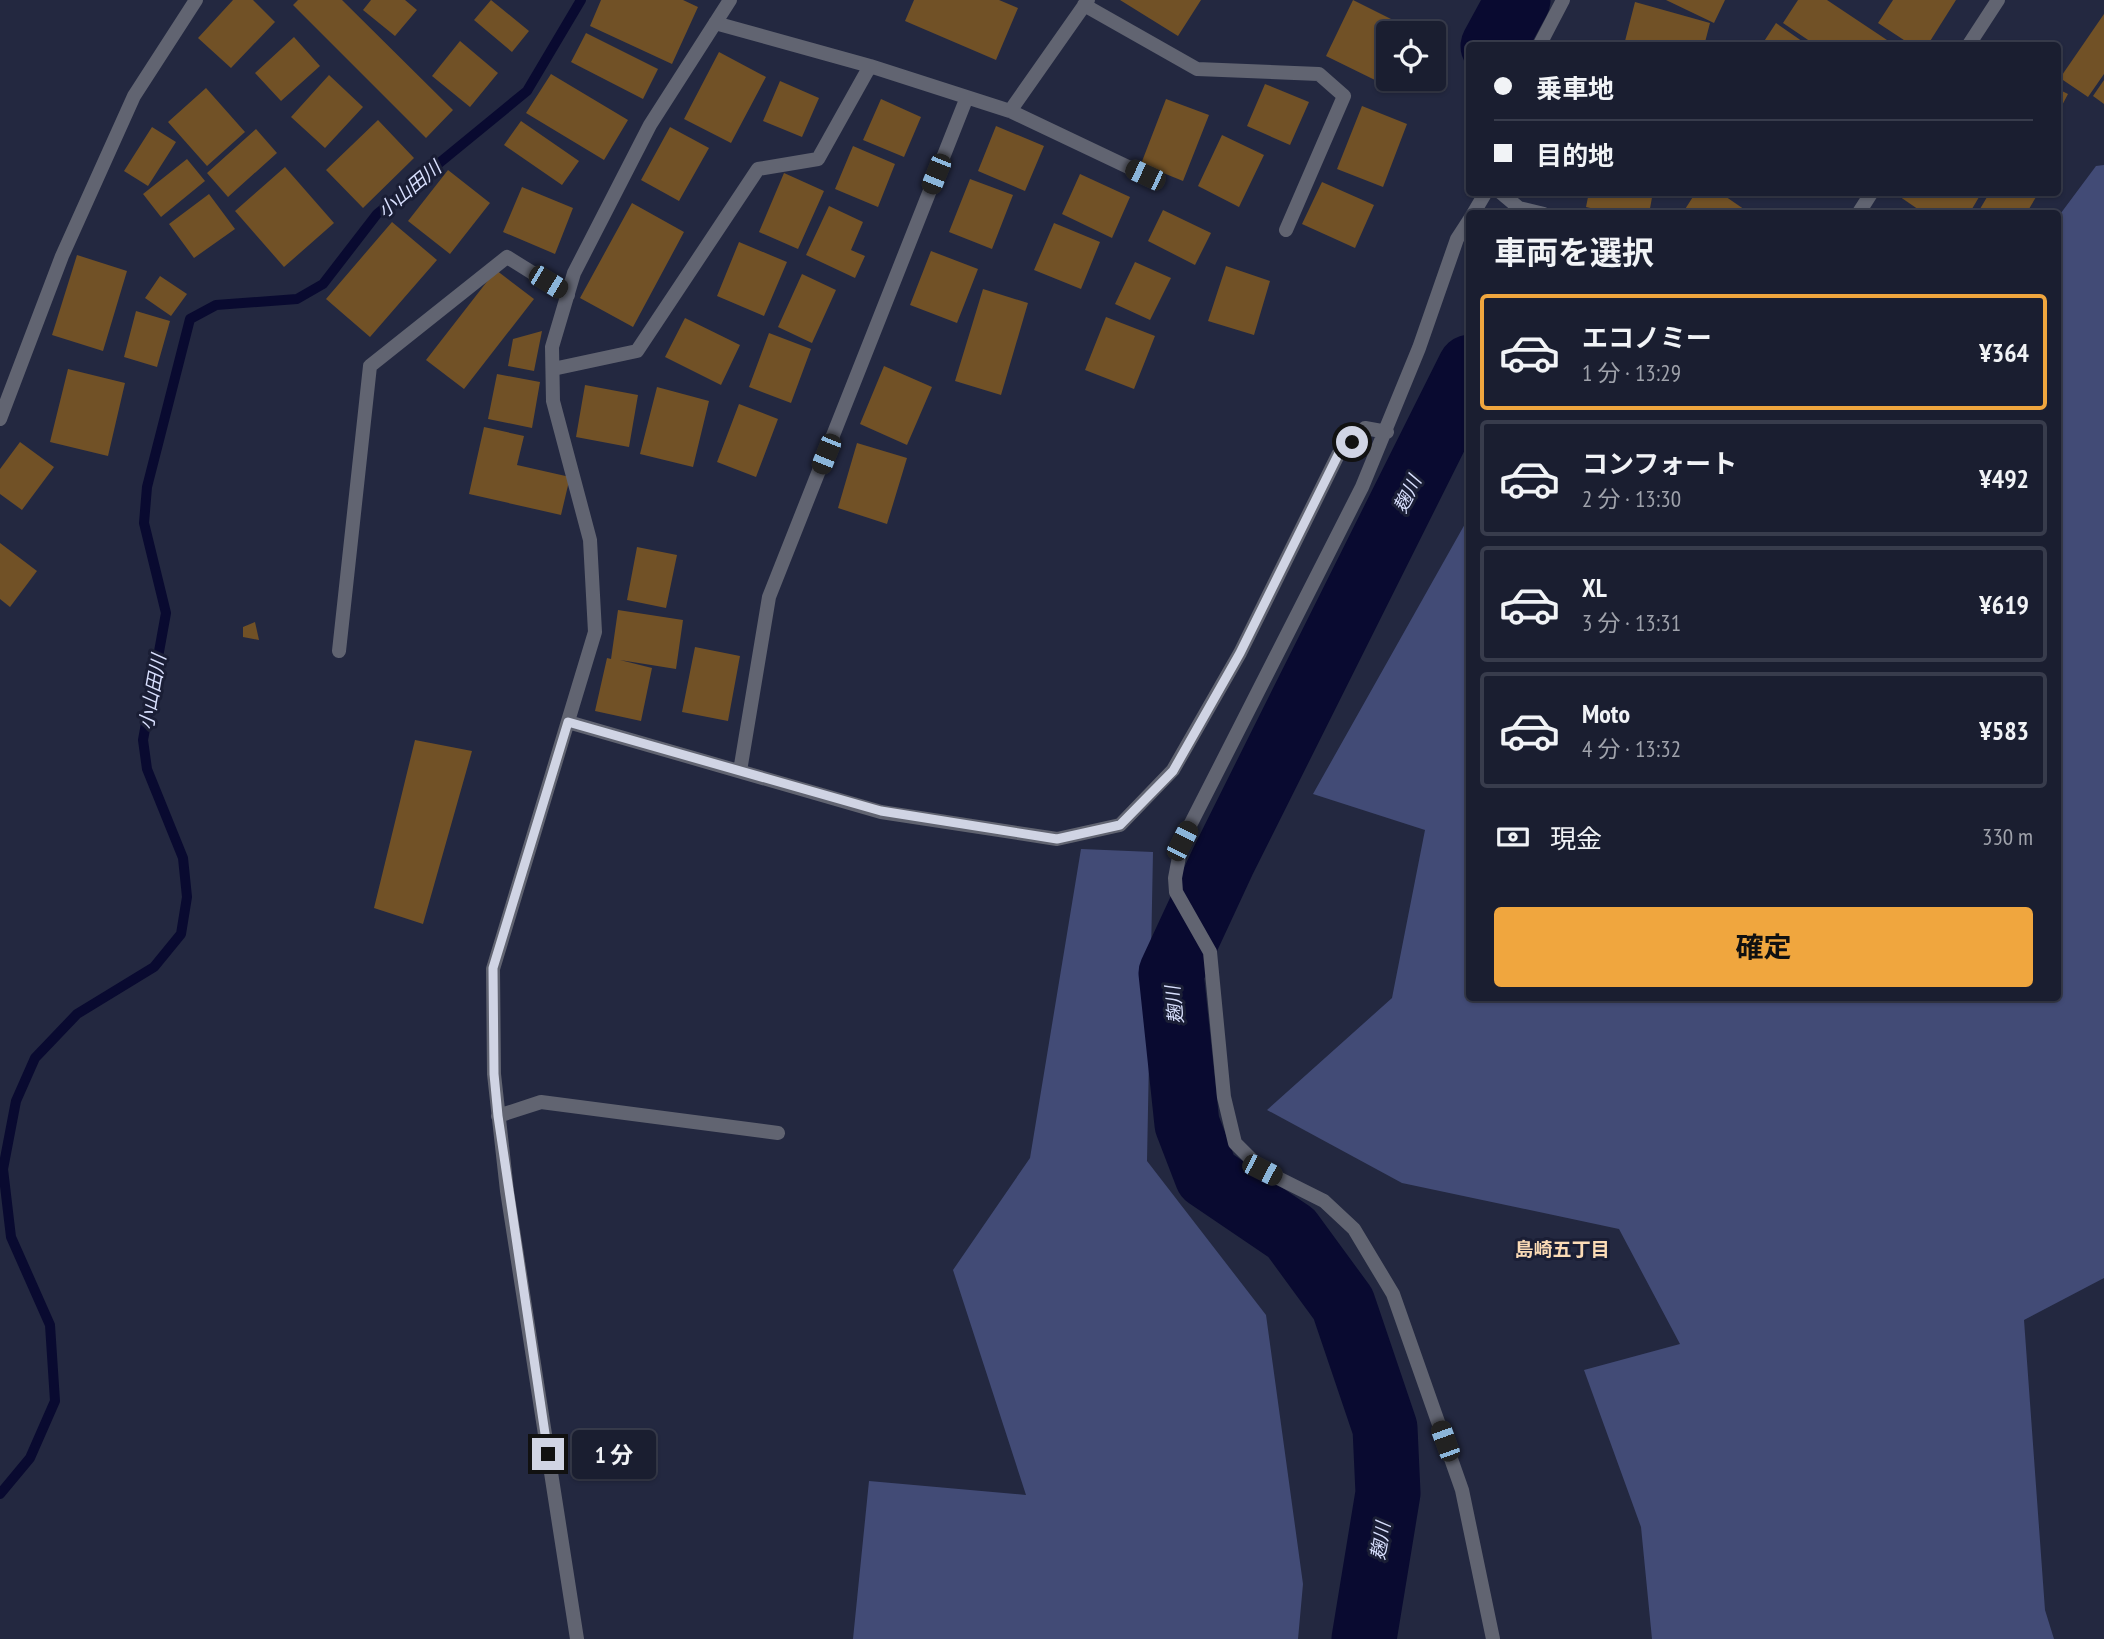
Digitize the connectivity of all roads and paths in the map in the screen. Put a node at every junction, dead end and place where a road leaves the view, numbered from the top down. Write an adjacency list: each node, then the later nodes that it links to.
1 (196, 0): 19 (street)
2 (730, 0): 6 (street)
3 (1563, 0): 7 (street)
4 (1998, 0): 8 (street)
5 (1086, 2): 11 (street); 16 (street)
6 (715, 23): 9 (street); 17 (street)
7 (1541, 42)
8 (1971, 42)
9 (870, 66): 10 (street); 18 (street)
10 (967, 97): 11 (street); 23 (street)
11 (1010, 111): 12 (street)
12 (1145, 175)
13 (1504, 196): 14 (street)
14 (1527, 210)
15 (1466, 225): 20 (street)
16 (1286, 230)
17 (568, 295): 18 (street); 21 (street)
18 (553, 369): 22 (street)
19 (0, 419)
20 (1387, 432): 23 (street); 27 (street)
21 (339, 651)
22 (568, 722): 23 (street); 24 (street)
23 (740, 771)
24 (498, 1116): 25 (street); 26 (street)
25 (778, 1133)
26 (577, 1639)
27 (1493, 1639)

